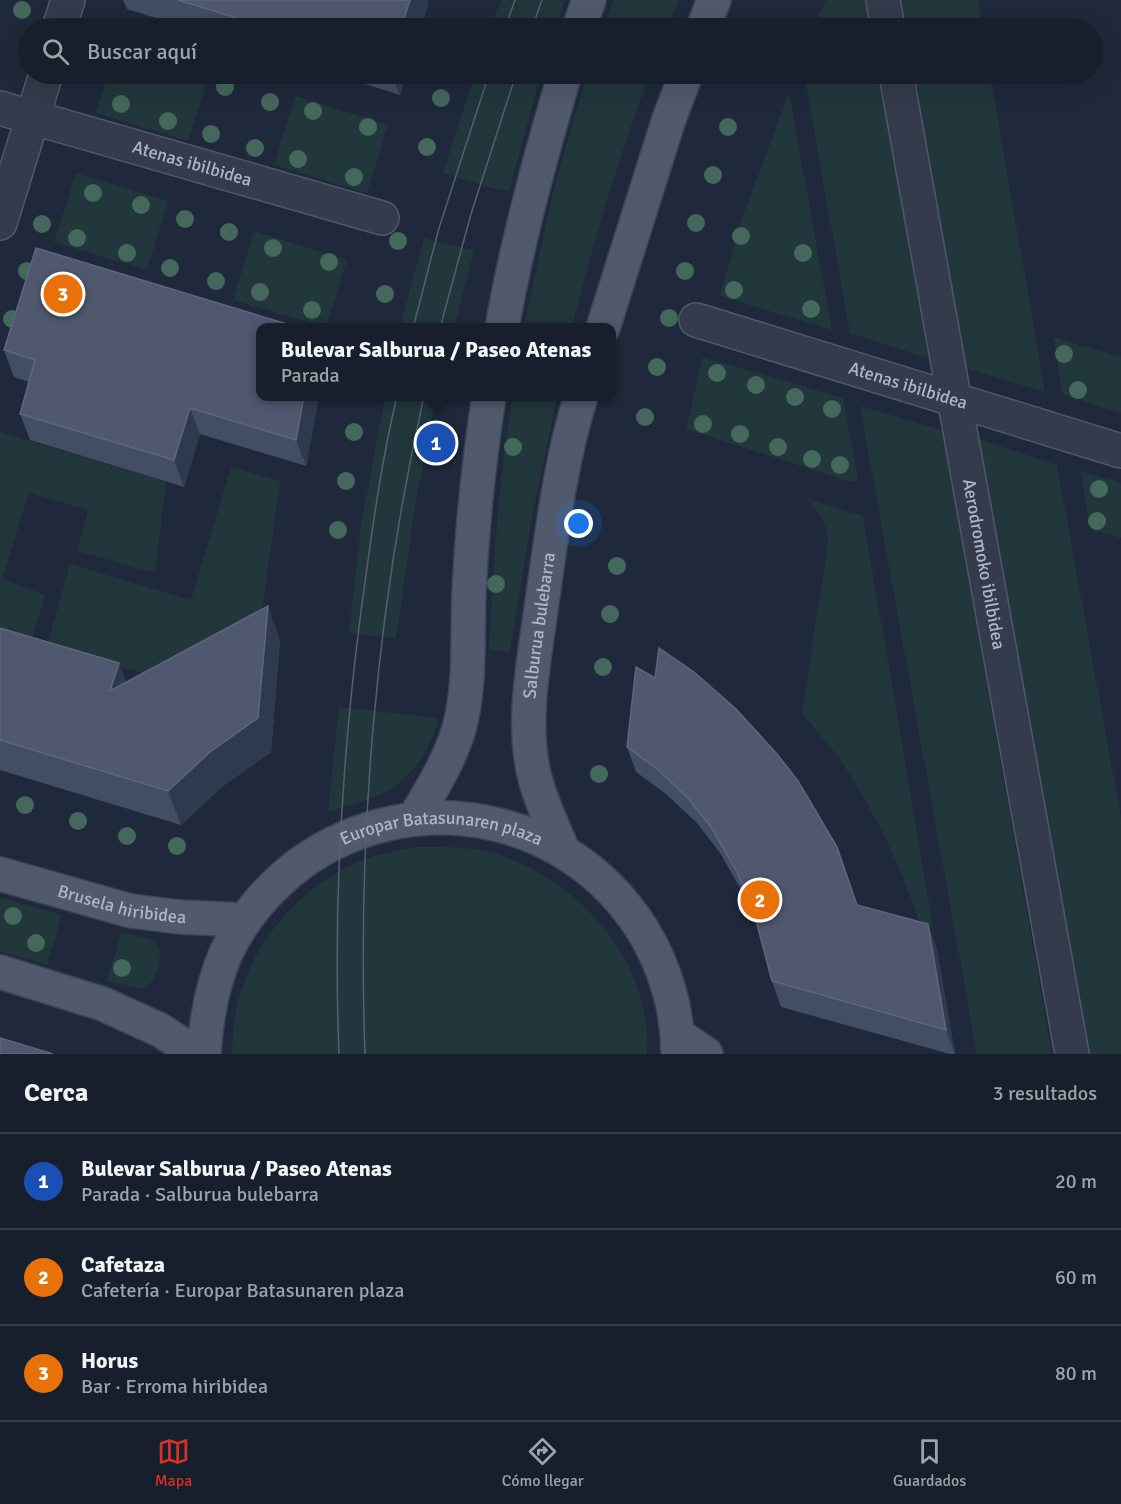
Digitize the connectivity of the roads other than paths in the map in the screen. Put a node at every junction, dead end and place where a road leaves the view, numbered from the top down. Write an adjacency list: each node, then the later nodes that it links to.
1 (68, 0): 5 (street)
2 (589, 0): 6 (main road)
3 (714, 0): 7 (main road)
4 (883, 0): 8 (street)
5 (62, 18)
6 (583, 18)
7 (707, 18)
8 (886, 18)
9 (43, 84): 14 (street)
10 (563, 84): 18 (main road)
11 (682, 84): 19 (main road)
12 (898, 84): 20 (street, Aerodromoko ibilbidea)
13 (0, 108): 14 (street, Atenas ibilbidea)
14 (32, 117): 15 (street, Atenas ibilbidea); 16 (street)
15 (382, 218)
16 (0, 223)
17 (696, 320): 20 (street, Atenas ibilbidea)
18 (503, 323)
19 (604, 323)
20 (953, 400): 23 (street, Atenas ibilbidea); 33 (street, Aerodromoko ibilbidea)
21 (488, 401): 24 (main road)
22 (579, 401): 25 (main road, Salburua bulebarra)
23 (1121, 451)
24 (414, 819): 25 (main road, Europar Batasunaren plaza); 27 (main road, Europar Batasunaren plaza)
25 (563, 851): 29 (main road, Europar Batasunaren plaza)
26 (0, 874): 27 (main road, Brusela hiribidea)
27 (245, 920): 31 (main road, Europar Batasunaren plaza)
28 (0, 972): 30 (main road)
29 (678, 1044): 32 (main road)
30 (197, 1054)
31 (204, 1054)
32 (706, 1054)
33 (1072, 1054)

